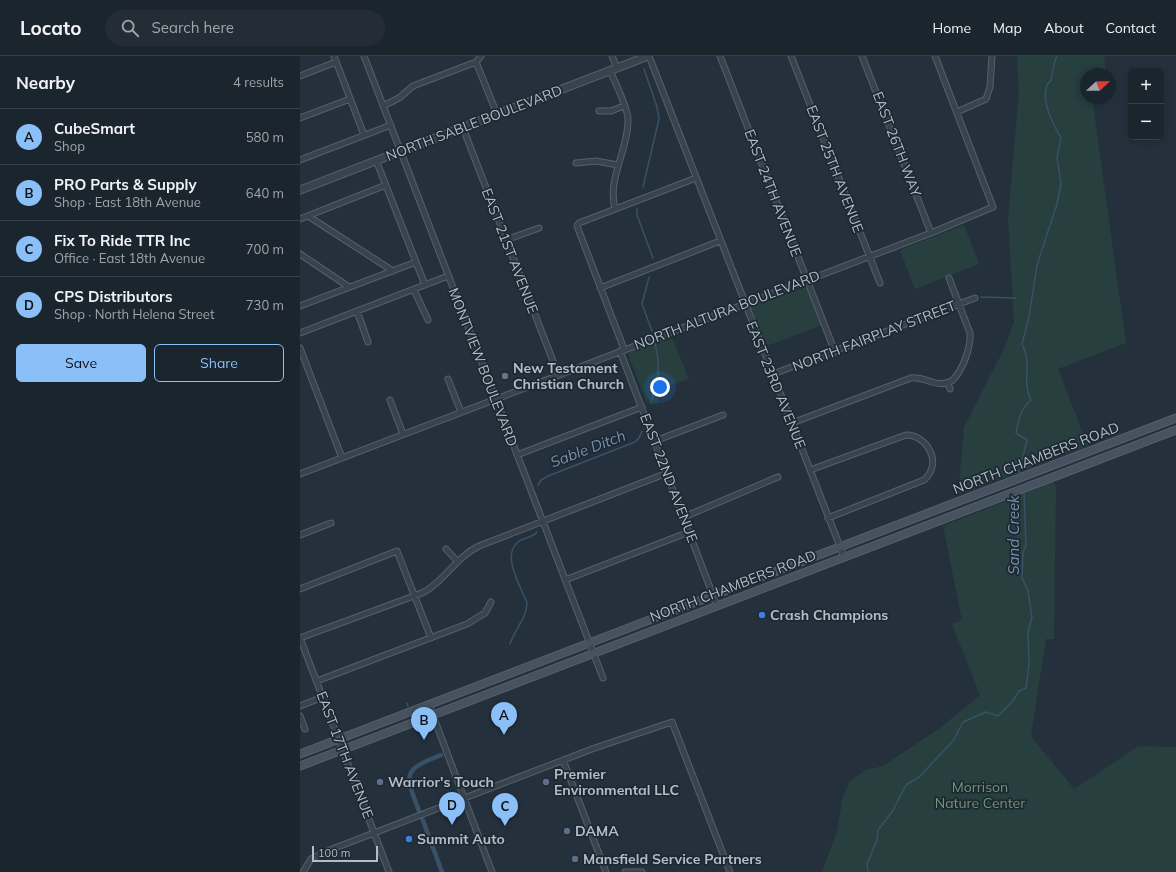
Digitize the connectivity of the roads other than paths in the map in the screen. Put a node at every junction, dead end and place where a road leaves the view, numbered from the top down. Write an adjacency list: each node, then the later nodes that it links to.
1 (334, 56): 11 (street)
2 (364, 56): 16 (street, MONTVIEW BOULEVARD)
3 (481, 56): 12 (street)
4 (612, 56): 13 (street)
5 (648, 56): 13 (street, NORTH SABLE BOULEVARD); 30 (street, EAST 23RD AVENUE)
6 (720, 56): 46 (street, EAST 24TH AVENUE)
7 (791, 56): 41 (street, EAST 25TH AVENUE)
8 (862, 56): 37 (street, EAST 26TH WAY)
9 (935, 56): 19 (street)
10 (992, 56): 19 (street)
11 (336, 62): 14 (street); 15 (street)
12 (476, 62): 16 (street); 20 (street)
13 (614, 70): 17 (street); 20 (street, NORTH SABLE BOULEVARD)
14 (300, 76)
15 (350, 99): 21 (street); 24 (street)
16 (383, 106): 22 (street, MONTVIEW BOULEVARD)
17 (624, 106): 18 (street); 29 (street)
18 (599, 111)
19 (957, 112): 37 (street, NORTH ALTURA BOULEVARD)
20 (497, 114): 23 (street, NORTH SABLE BOULEVARD)
21 (300, 118)
22 (391, 125): 24 (street); 25 (street, MONTVIEW BOULEVARD)
23 (463, 128): 25 (street, NORTH SABLE BOULEVARD); 38 (street, EAST 21ST AVENUE)
24 (364, 135): 26 (street)
25 (400, 151): 27 (street, NORTH SABLE BOULEVARD); 44 (street, MONTVIEW BOULEVARD)
26 (300, 160)
27 (376, 160): 31 (street); 32 (street, NORTH SABLE BOULEVARD)
28 (576, 163): 29 (street)
29 (618, 166): 33 (street)
30 (696, 178): 33 (street); 39 (street, EAST 23RD AVENUE)
31 (386, 185): 34 (street); 42 (street)
32 (300, 190)
33 (616, 209): 50 (street, EAST 22ND AVENUE)
34 (308, 216): 35 (street); 43 (street)
35 (300, 219)
36 (538, 228): 38 (street)
37 (932, 233): 41 (street, NORTH ALTURA BOULEVARD)
38 (506, 240): 63 (street, EAST 21ST AVENUE)
39 (720, 241): 50 (street); 53 (street, EAST 23RD AVENUE)
40 (300, 254): 49 (street)
41 (868, 256): 46 (street, NORTH ALTURA BOULEVARD); 47 (street, EAST 25TH AVENUE)
42 (416, 262): 43 (street); 48 (street)
43 (393, 270): 49 (street)
44 (448, 276): 48 (street); 68 (street, MONTVIEW BOULEVARD)
45 (949, 278): 55 (street)
46 (807, 280): 53 (street, NORTH ALTURA BOULEVARD); 62 (street, EAST 24TH AVENUE)
47 (880, 283)
48 (425, 285): 51 (street)
49 (349, 287): 54 (street)
50 (600, 288): 61 (street, EAST 22ND AVENUE)
51 (414, 290): 56 (street); 57 (street)
52 (975, 298): 55 (street, NORTH FAIRPLAY STREET)
53 (744, 303): 61 (street, NORTH ALTURA BOULEVARD); 64 (street, EAST 23RD AVENUE)
54 (301, 304)
55 (959, 304): 62 (street, NORTH FAIRPLAY STREET); 66 (street)
56 (357, 311): 58 (street); 59 (street)
57 (428, 320)
58 (300, 333)
59 (368, 342)
60 (300, 348): 80 (street)
61 (622, 350): 63 (street, NORTH ALTURA BOULEVARD); 70 (street, EAST 22ND AVENUE)
62 (835, 352): 64 (street, NORTH FAIRPLAY STREET)
63 (558, 374): 68 (street, NORTH ALTURA BOULEVARD)
64 (773, 374): 74 (street, EAST 23RD AVENUE)
65 (448, 379): 71 (street)
66 (948, 383): 67 (street); 74 (street)
67 (950, 389)
68 (495, 399): 71 (street, NORTH ALTURA BOULEVARD); 78 (street, MONTVIEW BOULEVARD)
69 (390, 400): 76 (street)
70 (642, 407): 77 (street, EAST 22ND AVENUE); 78 (street)
71 (461, 412): 76 (street, NORTH ALTURA BOULEVARD)
72 (723, 415): 77 (street)
73 (1176, 418): 79 (main road, NORTH CHAMBERS ROAD)
74 (792, 423): 82 (street, EAST 23RD AVENUE)
75 (1176, 430): 81 (main road, NORTH CHAMBERS ROAD)
76 (403, 434): 80 (street, NORTH ALTURA BOULEVARD)
77 (655, 442): 84 (street, EAST 22ND AVENUE)
78 (517, 455): 88 (street, MONTVIEW BOULEVARD)
79 (1081, 455): 81 (main road); 92 (main road, NORTH CHAMBERS ROAD)
80 (342, 458): 83 (street, NORTH ALTURA BOULEVARD)
81 (1085, 465): 94 (main road, NORTH CHAMBERS ROAD)
82 (810, 470): 87 (street, EAST 23RD AVENUE); 87 (street)
83 (300, 474)
84 (667, 474): 86 (street, EAST 22ND AVENUE); 88 (street)
85 (778, 477): 86 (street)
86 (684, 517): 90 (street, EAST 22ND AVENUE)
87 (828, 518): 92 (street, EAST 23RD AVENUE)
88 (542, 520): 95 (street); 96 (street, MONTVIEW BOULEVARD)
89 (332, 523): 91 (street)
90 (689, 532): 96 (street); 99 (street, EAST 22ND AVENUE)
91 (300, 535)
92 (840, 547): 94 (street, EAST 23RD AVENUE); 99 (main road, NORTH CHAMBERS ROAD)
93 (446, 549): 95 (street)
94 (844, 557): 101 (main road, NORTH CHAMBERS ROAD)
95 (458, 562): 98 (street)
96 (564, 580): 104 (street, MONTVIEW BOULEVARD)
97 (300, 589): 98 (street)
98 (414, 596): 102 (street); 103 (street)
99 (713, 596): 101 (street, EAST 22ND AVENUE); 104 (main road, NORTH CHAMBERS ROAD)
100 (491, 602): 103 (street)
101 (717, 606): 105 (main road, NORTH CHAMBERS ROAD)
102 (300, 638): 107 (street, EAST 17TH AVENUE)
103 (430, 638): 107 (street)
104 (589, 643): 105 (street, MONTVIEW BOULEVARD); 109 (main road, NORTH CHAMBERS ROAD)
105 (593, 654): 106 (street, MONTVIEW BOULEVARD); 111 (main road, NORTH CHAMBERS ROAD)
106 (602, 678)
107 (317, 681): 108 (street, EAST 17TH AVENUE)
108 (323, 697): 110 (street); 114 (street, EAST 17TH AVENUE)
109 (429, 705): 111 (street); 114 (main road, NORTH CHAMBERS ROAD)
110 (300, 706)
111 (433, 715): 115 (main road, NORTH CHAMBERS ROAD); 119 (street)
112 (300, 716): 113 (street)
113 (305, 729)
114 (339, 739): 115 (street, EAST 17TH AVENUE); 116 (main road, NORTH CHAMBERS ROAD)
115 (343, 749): 118 (main road, NORTH CHAMBERS ROAD); 120 (street, EAST 17TH AVENUE)
116 (300, 754)
117 (563, 760): 119 (street); 124 (street); 127 (street)
118 (300, 766)
119 (464, 798): 120 (street); 123 (street)
120 (374, 832): 121 (street); 122 (street, EAST 17TH AVENUE)
121 (303, 872)
122 (389, 872)
123 (492, 872)
124 (606, 872)
125 (625, 872): 126 (street)
126 (642, 872)
127 (730, 872)

